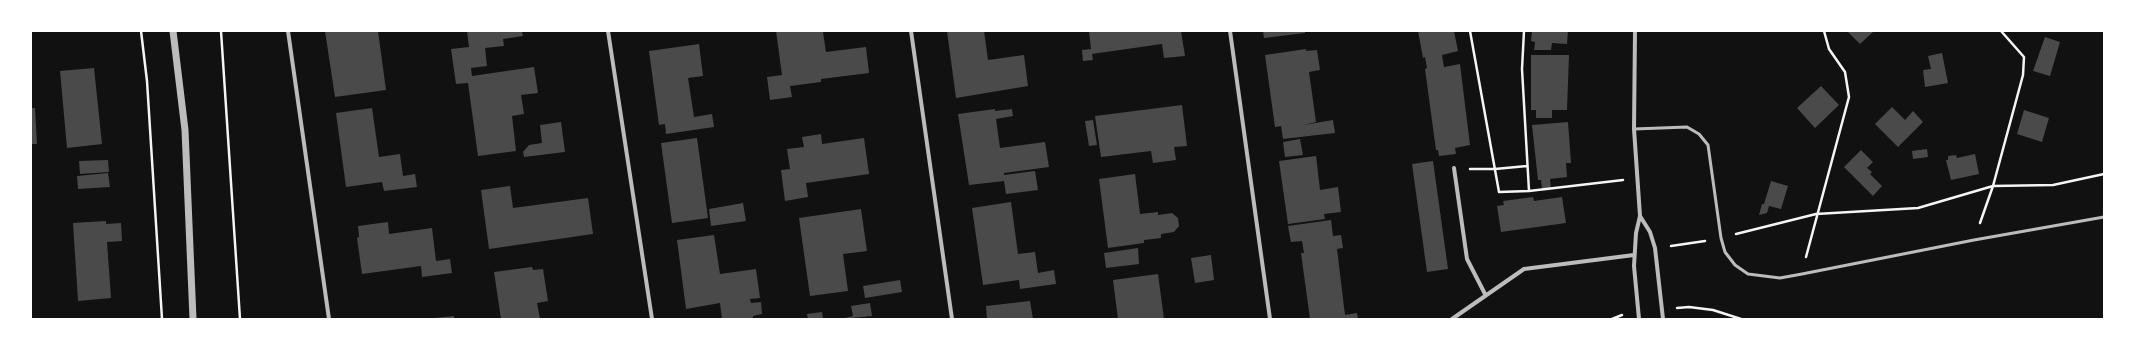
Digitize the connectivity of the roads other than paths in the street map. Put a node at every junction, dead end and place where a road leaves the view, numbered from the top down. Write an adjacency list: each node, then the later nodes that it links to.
1 (173, 31): 13 (street)
2 (288, 31): 14 (street)
3 (608, 31): 15 (street)
4 (911, 31): 16 (street)
5 (1230, 31): 17 (street)
6 (1635, 31): 7 (street)
7 (1634, 129): 9 (street); 10 (lane)
8 (1454, 168): 12 (street)
9 (1640, 216): 11 (street); 20 (street)
10 (2104, 217)
11 (1634, 255): 12 (street); 19 (street)
12 (1485, 294): 18 (street)
13 (193, 319)
14 (329, 319)
15 (652, 319)
16 (952, 319)
17 (1270, 319)
18 (1452, 319)
19 (1639, 319)
20 (1663, 319)

